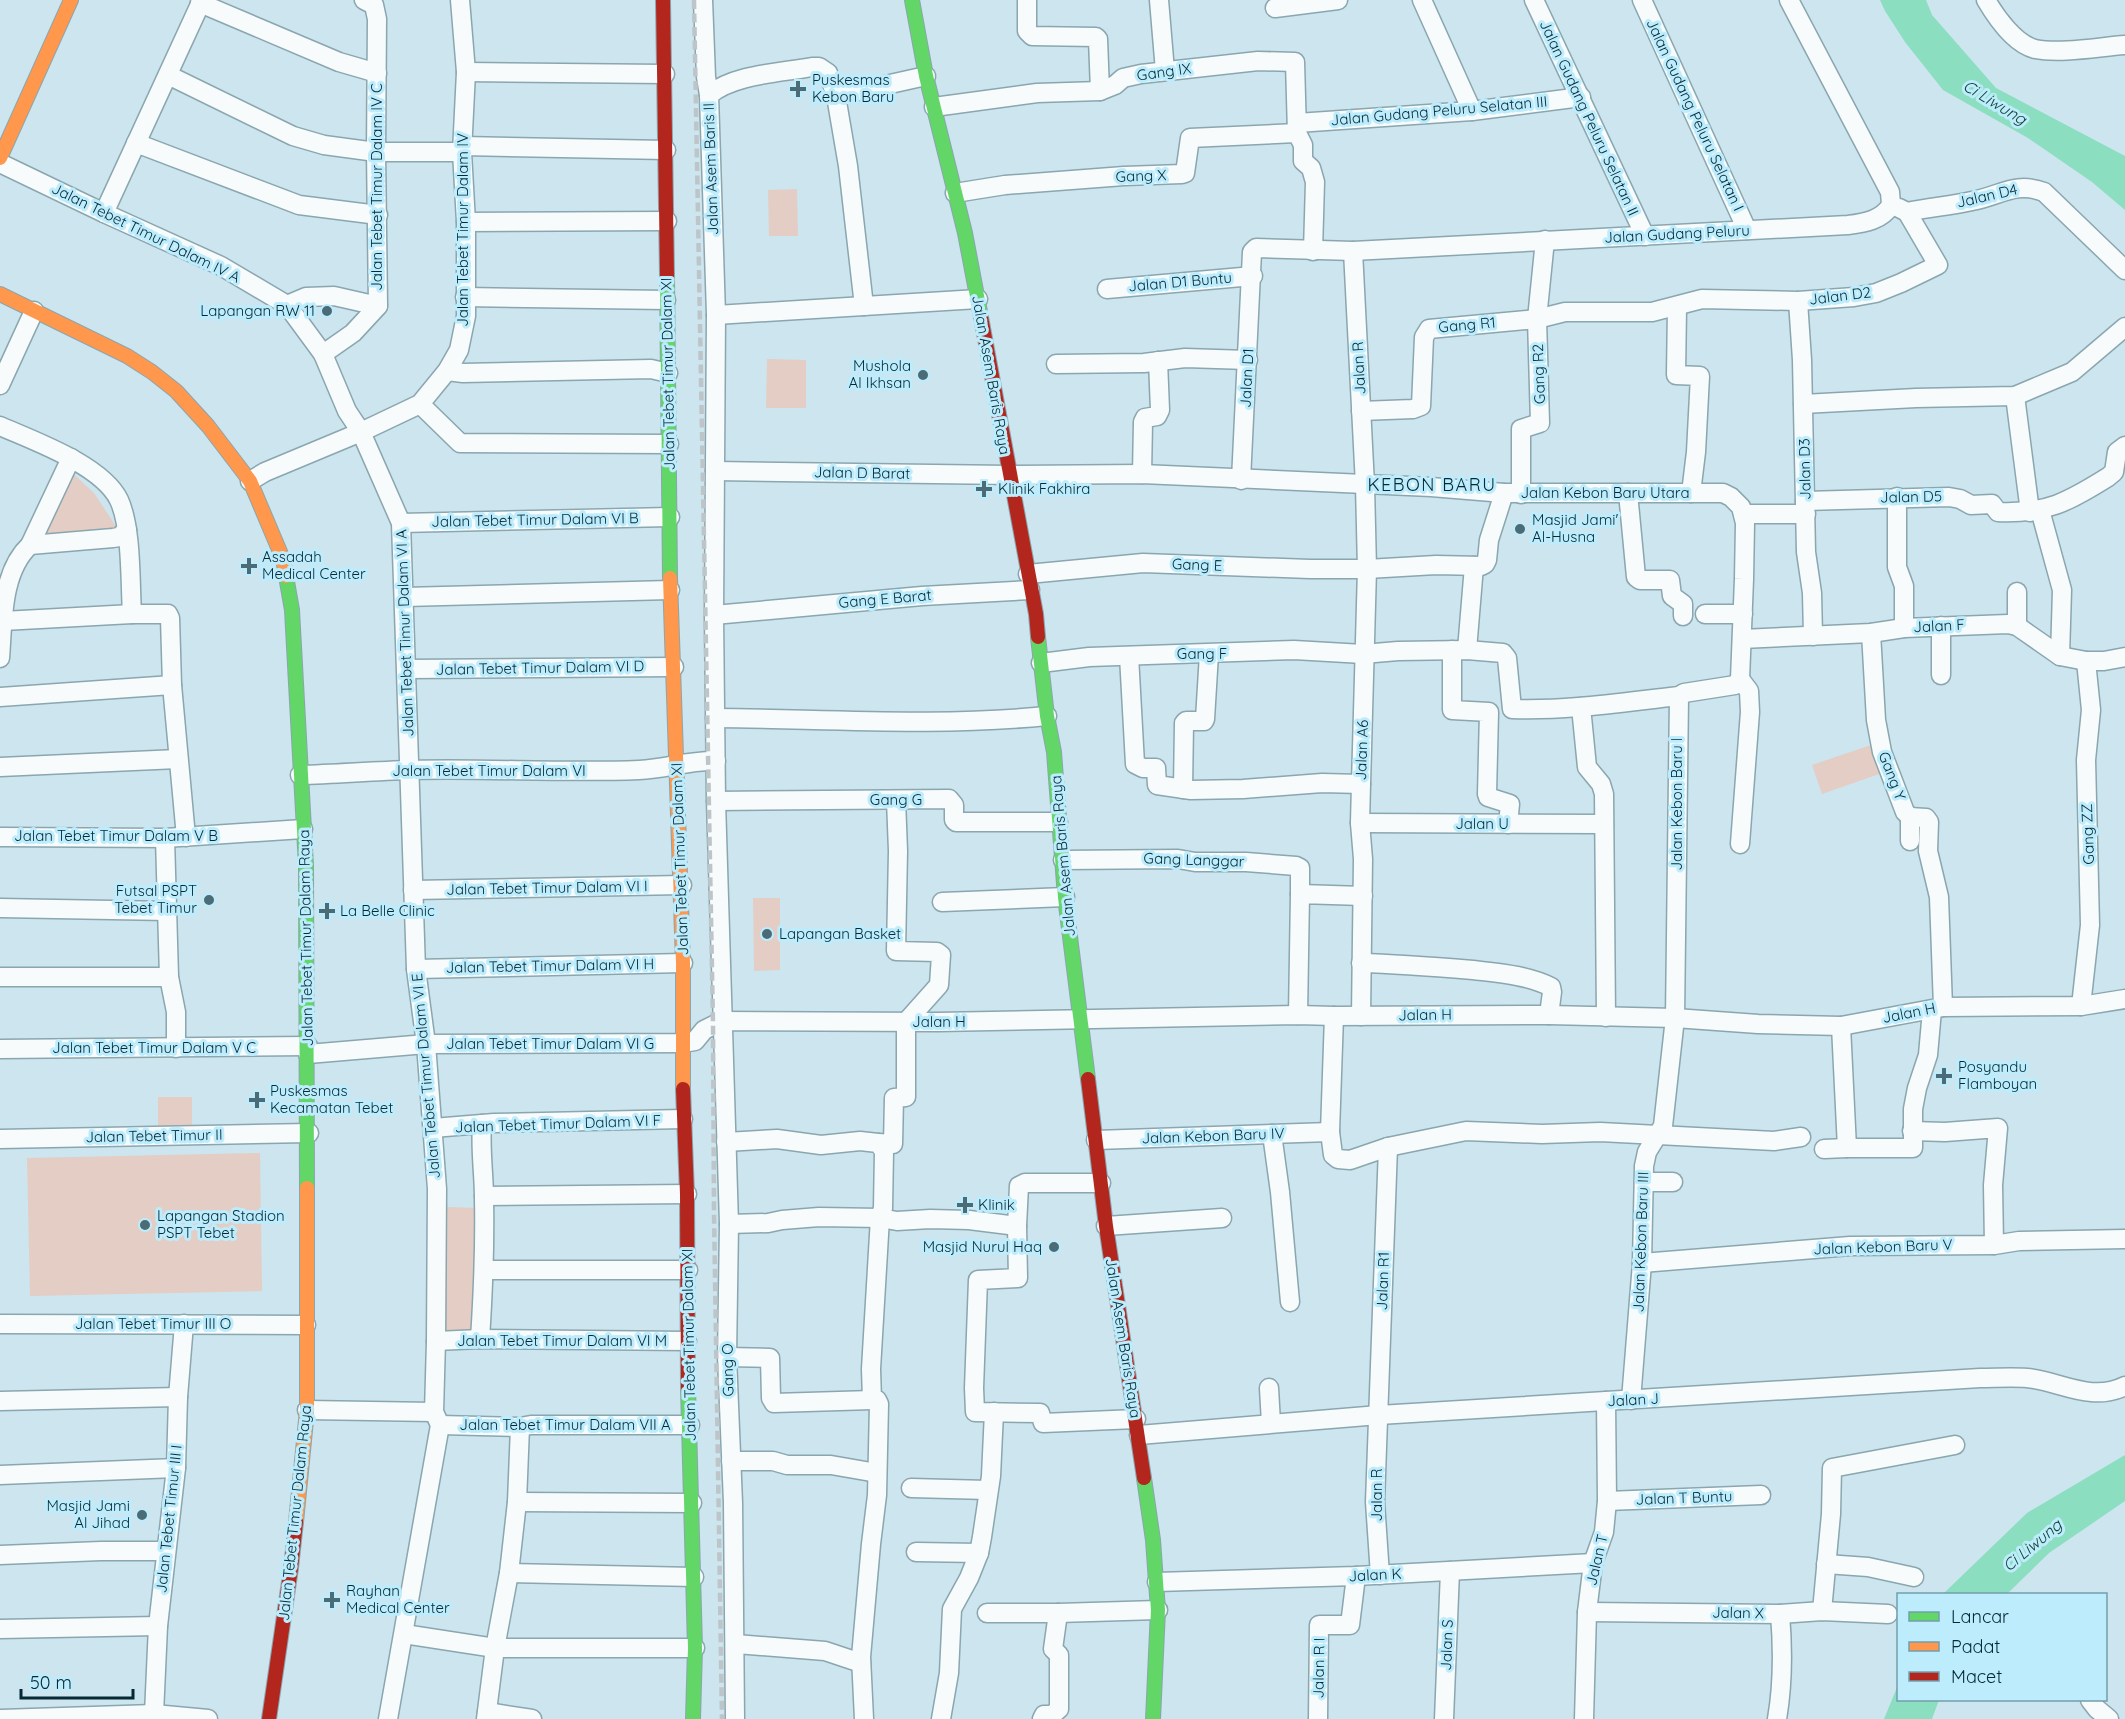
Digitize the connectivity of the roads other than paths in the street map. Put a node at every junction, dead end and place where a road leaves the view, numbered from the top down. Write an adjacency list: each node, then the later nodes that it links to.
1 (71, 0): 35 (street)
2 (364, 0): 20 (street, Jalan Tebet Timur Dalam IV C)
3 (460, 0): 19 (street, Jalan Tebet Timur Dalam IV)
4 (663, 0): 21 (street, Jalan Tebet Timur Dalam XI)
5 (703, 0): 25 (street)
6 (912, 0): 23 (street, Jalan Asem Baris Raya)
7 (1027, 0): 24 (street)
8 (1159, 0): 18 (street)
9 (1338, 0): 16 (street)
10 (1422, 0): 29 (street)
11 (1534, 0): 27 (street, Jalan Gudang Peluru Selatan II)
12 (1642, 0): 43 (street, Jalan Gudang Peluru Selatan I)
13 (1789, 0): 38 (street)
14 (1986, 0): 17 (street)
15 (201, 2): 20 (street); 22 (street)
16 (1275, 8)
17 (2125, 45)
18 (1165, 71): 24 (street, Gang IX); 30 (street, Gang IX)
19 (466, 72): 21 (street); 32 (street, Jalan Tebet Timur Dalam IV)
20 (376, 73): 34 (street, Jalan Tebet Timur Dalam IV C)
21 (665, 74): 33 (street, Jalan Tebet Timur Dalam XI)
22 (168, 75): 31 (street); 34 (street)
23 (926, 76): 26 (street); 28 (street, Jalan Asem Baris Raya)
24 (1100, 91): 28 (street, Gang IX)
25 (709, 95): 26 (street, Jalan Asem Baris II); 61 (street, Jalan Asem Baris II)
26 (836, 96): 58 (street, Jalan Asem Baris II)
27 (1581, 97): 29 (street, Jalan Gudang Peluru Selatan III); 44 (street, Jalan Gudang Peluru Selatan II)
28 (934, 106): 37 (street, Jalan Asem Baris Raya)
29 (1472, 111): 30 (street, Jalan Gudang Peluru Selatan III)
30 (1297, 128): 37 (street, Gang X); 46 (street)
31 (136, 143): 39 (street); 40 (street)
32 (463, 149): 33 (street); 34 (street); 41 (street, Jalan Tebet Timur Dalam IV)
33 (666, 150): 42 (street, Jalan Tebet Timur Dalam XI)
34 (376, 152): 40 (street, Jalan Tebet Timur Dalam IV C)
35 (0, 158)
36 (0, 163): 39 (street, Jalan Tebet Timur Dalam IV A)
37 (955, 193): 53 (street, Jalan Asem Baris Raya)
38 (1899, 209): 43 (street, Jalan Gudang Peluru); 48 (street, Jalan D4); 55 (street, Jalan D2)
39 (104, 213): 56 (street, Jalan Tebet Timur Dalam IV A)
40 (378, 215): 57 (street, Jalan Tebet Timur Dalam IV C)
41 (466, 222): 42 (street); 52 (street, Jalan Tebet Timur Dalam IV)
42 (667, 222): 54 (street, Jalan Tebet Timur Dalam XI)
43 (1747, 230): 44 (street, Jalan Gudang Peluru)
44 (1645, 236): 45 (street, Jalan Gudang Peluru)
45 (1545, 240): 47 (street, Jalan Gudang Peluru); 62 (street, Gang R2)
46 (1313, 250): 47 (street, Jalan Gudang Peluru); 49 (street, Jalan Gudang Peluru)
47 (1353, 251): 74 (street, Jalan R)
48 (2125, 270)
49 (1252, 276): 50 (street, Jalan D1 Buntu); 65 (street, Jalan D1)
50 (1107, 288)
51 (0, 294): 60 (street, Jalan Tebet Timur Dalam Raya)
52 (465, 297): 54 (street); 68 (street, Jalan Tebet Timur Dalam IV)
53 (978, 299): 58 (street); 82 (street, Jalan Asem Baris Raya)
54 (666, 300): 69 (street, Jalan Tebet Timur Dalam XI)
55 (1798, 301): 59 (street, Jalan D2); 73 (street, Jalan D3)
56 (287, 305): 57 (street); 64 (street, Jalan Tebet Timur Dalam IV A)
57 (378, 306): 64 (street, Jalan Tebet Timur Dalam IV C)
58 (864, 306): 61 (street)
59 (1677, 307): 62 (street, Jalan D2); 87 (street)
60 (34, 311): 70 (street); 84 (street, Jalan Tebet Timur Dalam Raya)
61 (716, 315): 80 (street, Jalan Asem Baris II)
62 (1537, 319): 74 (street, Gang R1); 88 (street, Gang R2)
63 (2125, 327): 71 (street)
64 (323, 354): 76 (street, Jalan Tebet Timur Dalam IV A)
65 (1248, 360): 66 (street); 83 (street, Jalan D1)
66 (1158, 361): 67 (street); 81 (street)
67 (1056, 364)
68 (447, 371): 69 (street); 72 (street, Jalan Tebet Timur Dalam IV)
69 (668, 373): 77 (street, Jalan Tebet Timur Dalam XI)
70 (0, 385)
71 (2015, 396): 73 (street); 91 (street)
72 (420, 404): 76 (street, Jalan Tebet Timur Dalam IV); 77 (street)
73 (1803, 404): 90 (street, Jalan D3)
74 (1361, 411): 85 (street, Jalan R)
75 (0, 426): 79 (street)
76 (361, 432): 84 (street, Jalan Tebet Timur Dalam IV); 94 (street, Jalan Tebet Timur Dalam VI A)
77 (669, 444): 93 (street, Jalan Tebet Timur Dalam XI)
78 (2125, 446): 91 (street, Jalan D5)
79 (71, 458): 95 (street); 96 (street)
80 (715, 471): 82 (street, Jalan D Barat); 106 (street, Jalan Asem Baris II)
81 (1142, 474): 82 (street, Jalan Kebon Baru Utara); 83 (street, Jalan Kebon Baru Utara)
82 (1009, 475): 99 (street, Jalan Asem Baris Raya)
83 (1241, 480): 85 (street, Jalan Kebon Baru Utara)
84 (250, 481): 139 (street, Jalan Tebet Timur Dalam Raya)
85 (1365, 485): 88 (street, Jalan Kebon Baru Utara); 98 (street, Jalan A6)
86 (1628, 493): 87 (street, Jalan Kebon Baru Utara); 88 (street, Jalan Kebon Baru Utara); 107 (street)
87 (1691, 493): 92 (street, Jalan Kebon Baru Utara)
88 (1512, 494): 97 (street)
89 (1897, 497): 90 (street, Jalan D5); 91 (street, Jalan D5); 111 (street)
90 (1805, 507): 92 (street, Jalan D5); 113 (street, Jalan D3)
91 (2035, 511): 119 (street)
92 (1743, 514): 105 (street)
93 (670, 517): 94 (street, Jalan Tebet Timur Dalam VI B); 100 (street, Jalan Tebet Timur Dalam XI)
94 (401, 523): 102 (street, Jalan Tebet Timur Dalam VI A)
95 (127, 530): 96 (street); 103 (street)
96 (30, 545): 108 (street)
97 (1474, 566): 98 (street, Gang E); 115 (street)
98 (1367, 569): 99 (street, Gang E); 117 (street, Jalan A6)
99 (1029, 582): 106 (street, Gang E Barat); 123 (street, Jalan Asem Baris Raya)
100 (670, 590): 102 (street); 124 (street, Jalan Tebet Timur Dalam XI)
101 (2017, 592): 110 (street)
102 (405, 597): 125 (street, Jalan Tebet Timur Dalam VI A)
103 (132, 614): 108 (street); 128 (street)
104 (1705, 614): 105 (street)
105 (1743, 614): 114 (street)
106 (714, 615): 133 (street, Jalan Asem Baris II)
107 (1683, 616)
108 (3, 621): 121 (street)
109 (1941, 626): 110 (street, Jalan F); 111 (street, Jalan F); 126 (street)
110 (2017, 626): 119 (street)
111 (1904, 628): 112 (street, Jalan F)
112 (1871, 633): 113 (street, Jalan F); 144 (street, Gang Y)
113 (1813, 636): 114 (street, Jalan F)
114 (1742, 639): 127 (street)
115 (1459, 650): 117 (street, Gang F); 131 (street, Gang F); 147 (street)
116 (1209, 654): 117 (street, Gang F); 118 (street, Gang F); 141 (street)
117 (1363, 654): 140 (street, Jalan A6)
118 (1129, 656): 123 (street, Gang F); 141 (street)
119 (2060, 656): 122 (street)
120 (2125, 657): 122 (street)
121 (0, 658)
122 (2086, 661): 170 (street, Gang ZZ)
123 (1041, 663): 132 (street, Jalan Asem Baris Raya)
124 (674, 667): 125 (street, Jalan Tebet Timur Dalam VI D); 136 (street, Jalan Tebet Timur Dalam XI)
125 (407, 669): 138 (street, Jalan Tebet Timur Dalam VI A)
126 (1941, 675)
127 (1740, 679): 129 (street); 154 (street)
128 (172, 685): 130 (street); 134 (street)
129 (1679, 696): 131 (street); 177 (street, Jalan Kebon Baru I)
130 (0, 697)
131 (1581, 707): 148 (street)
132 (1047, 716): 133 (street); 145 (street, Jalan Asem Baris Raya)
133 (715, 718): 135 (street, Gang O)
134 (178, 759): 137 (street); 151 (street)
135 (716, 761): 136 (street, Jalan Tebet Timur Dalam VI); 143 (street, Gang O)
136 (676, 763): 138 (street, Jalan Tebet Timur Dalam VI); 156 (street, Jalan Tebet Timur Dalam XI)
137 (0, 767)
138 (411, 770): 139 (street, Jalan Tebet Timur Dalam VI); 157 (street, Jalan Tebet Timur Dalam VI E)
139 (300, 775): 149 (street, Jalan Tebet Timur Dalam Raya)
140 (1361, 784): 141 (street); 146 (street, Jalan A6)
141 (1183, 789)
142 (896, 800): 143 (street, Gang G); 145 (street, Gang G); 180 (street)
143 (716, 801): 179 (street, Gang O)
144 (1910, 817): 153 (street); 171 (street, Gang Y)
145 (1058, 822): 155 (street, Jalan Asem Baris Raya)
146 (1360, 823): 147 (street, Jalan U); 159 (street, Jalan A6)
147 (1508, 824): 148 (street, Jalan U)
148 (1604, 824): 176 (street)
149 (303, 829): 151 (street, Jalan Tebet Timur Dalam V B); 186 (street, Jalan Tebet Timur Dalam Raya)
150 (0, 837): 152 (street, Jalan Tebet Timur Dalam V B)
151 (186, 837): 152 (street, Jalan Tebet Timur Dalam V B)
152 (165, 838): 163 (street)
153 (1910, 841)
154 (1740, 844)
155 (1062, 860): 158 (street, Gang Langgar); 160 (street, Jalan Asem Baris Raya)
156 (682, 885): 157 (street, Jalan Tebet Timur Dalam VI I); 164 (street, Jalan Tebet Timur Dalam XI)
157 (413, 890): 166 (street, Jalan Tebet Timur Dalam VI E)
158 (1300, 894): 159 (street); 172 (street)
159 (1363, 896): 165 (street, Jalan A6)
160 (1065, 897): 161 (street); 178 (street, Jalan Asem Baris Raya)
161 (942, 902)
162 (0, 908): 163 (street)
163 (167, 911): 168 (street)
164 (683, 963): 166 (street, Jalan Tebet Timur Dalam VI H); 182 (street, Jalan Tebet Timur Dalam XI)
165 (1361, 963): 173 (street); 175 (street, Jalan A6)
166 (416, 969): 183 (street, Jalan Tebet Timur Dalam VI E)
167 (0, 977): 168 (street)
168 (169, 977): 184 (street)
169 (2125, 999): 170 (street, Jalan H)
170 (2081, 1006): 171 (street, Jalan H)
171 (1938, 1008): 181 (street, Jalan H); 190 (street)
172 (1298, 1015): 174 (street, Jalan H); 178 (street, Jalan H)
173 (1549, 1015): 175 (street, Jalan H); 176 (street, Jalan H)
174 (1334, 1016): 175 (street, Jalan H); 191 (street)
175 (1361, 1016)
176 (1606, 1017): 177 (street, Jalan H)
177 (1675, 1018): 181 (street, Jalan H); 194 (street, Jalan Kebon Baru III)
178 (1081, 1020): 180 (street, Jalan H); 197 (street, Jalan Asem Baris Raya)
179 (722, 1021): 180 (street, Jalan H); 182 (street); 198 (street, Gang O)
180 (906, 1022): 199 (street)
181 (1841, 1026): 201 (street)
182 (683, 1042): 183 (street, Jalan Tebet Timur Dalam VI G); 187 (street, Jalan Tebet Timur Dalam XI)
183 (426, 1044): 186 (street, Jalan Tebet Timur Dalam VI G); 189 (street, Jalan Tebet Timur Dalam VI E)
184 (176, 1048): 185 (street, Jalan Tebet Timur Dalam V C); 186 (street, Jalan Tebet Timur Dalam V C)
185 (0, 1049)
186 (308, 1050): 192 (street, Jalan Tebet Timur Dalam Raya)
187 (683, 1119): 188 (street, Jalan Tebet Timur Dalam VI F); 206 (street, Jalan Tebet Timur Dalam XI)
188 (482, 1124): 189 (street, Jalan Tebet Timur Dalam VI F); 207 (street)
189 (433, 1128): 223 (street, Jalan Tebet Timur Dalam VI E)
190 (1912, 1131): 201 (street); 214 (street)
191 (1330, 1132): 193 (street, Jalan Kebon Baru IV); 200 (street)
192 (309, 1133): 196 (street, Jalan Tebet Timur II); 221 (street, Jalan Tebet Timur Dalam Raya)
193 (1272, 1134): 197 (street, Jalan Kebon Baru IV); 218 (street)
194 (1658, 1134): 195 (street); 200 (street); 203 (street, Jalan Kebon Baru III)
195 (1801, 1137)
196 (0, 1138)
197 (1096, 1140): 205 (street, Jalan Asem Baris Raya)
198 (726, 1142): 199 (street); 210 (street, Gang O)
199 (878, 1143): 208 (street)
200 (1388, 1147): 235 (street, Jalan R1)
201 (1847, 1148): 202 (street)
202 (1824, 1149)
203 (1644, 1182): 204 (street); 215 (street, Jalan Kebon Baru III)
204 (1673, 1182)
205 (1101, 1183): 211 (street); 212 (street, Jalan Asem Baris Raya)
206 (687, 1194): 207 (street); 217 (street, Jalan Tebet Timur Dalam XI)
207 (484, 1196): 216 (street)
208 (880, 1218): 210 (street); 211 (street); 229 (street)
209 (1221, 1218): 212 (street)
210 (729, 1224): 225 (street, Gang O)
211 (1017, 1226): 234 (street)
212 (1107, 1227): 240 (street, Jalan Asem Baris Raya)
213 (2125, 1239): 214 (street, Jalan Kebon Baru V)
214 (1994, 1245): 215 (street, Jalan Kebon Baru V)
215 (1642, 1263): 230 (street, Jalan Kebon Baru III)
216 (484, 1270): 217 (street); 222 (street)
217 (688, 1270): 224 (street, Jalan Tebet Timur Dalam XI)
218 (1290, 1302)
219 (0, 1324): 220 (street, Jalan Tebet Timur III O)
220 (184, 1324): 221 (street, Jalan Tebet Timur III O); 228 (street, Jalan Tebet Timur III I)
221 (306, 1325): 233 (street, Jalan Tebet Timur Dalam Raya)
222 (480, 1340): 223 (street, Jalan Tebet Timur Dalam VI M); 224 (street, Jalan Tebet Timur Dalam VI M)
223 (436, 1341): 236 (street, Jalan Tebet Timur Dalam VI E)
224 (687, 1341): 238 (street, Jalan Tebet Timur Dalam XI)
225 (727, 1357): 229 (street); 242 (street, Gang O)
226 (2125, 1386): 230 (street, Jalan J)
227 (1269, 1388): 237 (street)
228 (178, 1397): 231 (street); 243 (street, Jalan Tebet Timur III I)
229 (872, 1400): 244 (street)
230 (1631, 1400): 232 (street, Jalan J)
231 (0, 1401)
232 (1606, 1401): 235 (street, Jalan J); 249 (street, Jalan T)
233 (308, 1410): 236 (street, Jalan Tebet Timur Dalam VII A); 285 (street, Jalan Tebet Timur Dalam Raya)
234 (994, 1412): 240 (street, Jalan J); 247 (street)
235 (1378, 1415): 237 (street, Jalan J); 260 (street, Jalan R)
236 (437, 1419): 239 (street, Jalan Tebet Timur Dalam VII A); 274 (street, Jalan Tebet Timur Dalam VI E)
237 (1271, 1423): 240 (street, Jalan J)
238 (690, 1425): 239 (street, Jalan Tebet Timur Dalam VII A); 251 (street, Jalan Tebet Timur Dalam XI)
239 (520, 1427): 250 (street)
240 (1137, 1427): 264 (street, Jalan Asem Baris Raya)
241 (1955, 1445): 257 (street)
242 (731, 1461): 244 (street); 275 (street, Gang O)
243 (176, 1468): 245 (street); 252 (street, Jalan Tebet Timur III I)
244 (877, 1473): 278 (street)
245 (0, 1474)
246 (911, 1488): 247 (street)
247 (988, 1490): 254 (street)
248 (1761, 1495): 249 (street, Jalan T Buntu)
249 (1607, 1501): 256 (street, Jalan T)
250 (517, 1502): 251 (street); 259 (street)
251 (692, 1503): 263 (street, Jalan Tebet Timur Dalam XI)
252 (166, 1551): 255 (street); 272 (street, Jalan Tebet Timur III I)
253 (916, 1552): 254 (street)
254 (978, 1553): 291 (street)
255 (0, 1555)
256 (1593, 1563): 258 (street, Jalan K); 268 (street, Jalan T)
257 (1826, 1564): 262 (street); 266 (street)
258 (1450, 1571): 260 (street, Jalan K); 295 (street, Jalan S)
259 (509, 1573): 263 (street); 276 (street)
260 (1380, 1575): 261 (street, Jalan K)
261 (1356, 1576): 264 (street, Jalan K); 294 (street, Jalan R I)
262 (1914, 1576)
263 (694, 1577): 277 (street, Jalan Tebet Timur Dalam XI)
264 (1157, 1582): 265 (street, Jalan Asem Baris Raya)
265 (1158, 1610): 269 (street); 293 (street, Jalan Asem Baris Raya)
266 (1821, 1611): 270 (street, Jalan X); 271 (street, Jalan X)
267 (987, 1612): 269 (street)
268 (1587, 1612): 270 (street, Jalan X); 296 (street, Jalan T)
269 (1058, 1613): 292 (street)
270 (1780, 1614): 297 (street)
271 (1888, 1614)
272 (158, 1626): 273 (street); 280 (street, Jalan Tebet Timur III I)
273 (0, 1629)
274 (404, 1634): 276 (street); 286 (street, Jalan Tebet Timur Dalam VI E)
275 (736, 1644): 278 (street); 289 (street, Gang O)
276 (495, 1648): 277 (street); 281 (street)
277 (695, 1648): 288 (street, Jalan Tebet Timur Dalam XI)
278 (861, 1663): 290 (street)
279 (2091, 1701): 298 (street)
280 (154, 1714): 282 (street); 284 (street)
281 (486, 1716): 287 (street)
282 (128, 1717): 283 (street)
283 (1, 1719)
284 (208, 1719)
285 (269, 1719)
286 (388, 1719)
287 (532, 1719)
288 (693, 1719)
289 (735, 1719)
290 (864, 1719)
291 (941, 1719)
292 (1042, 1719)
293 (1154, 1719)
294 (1318, 1719)
295 (1444, 1719)
296 (1584, 1719)
297 (1777, 1719)
298 (2109, 1719)

